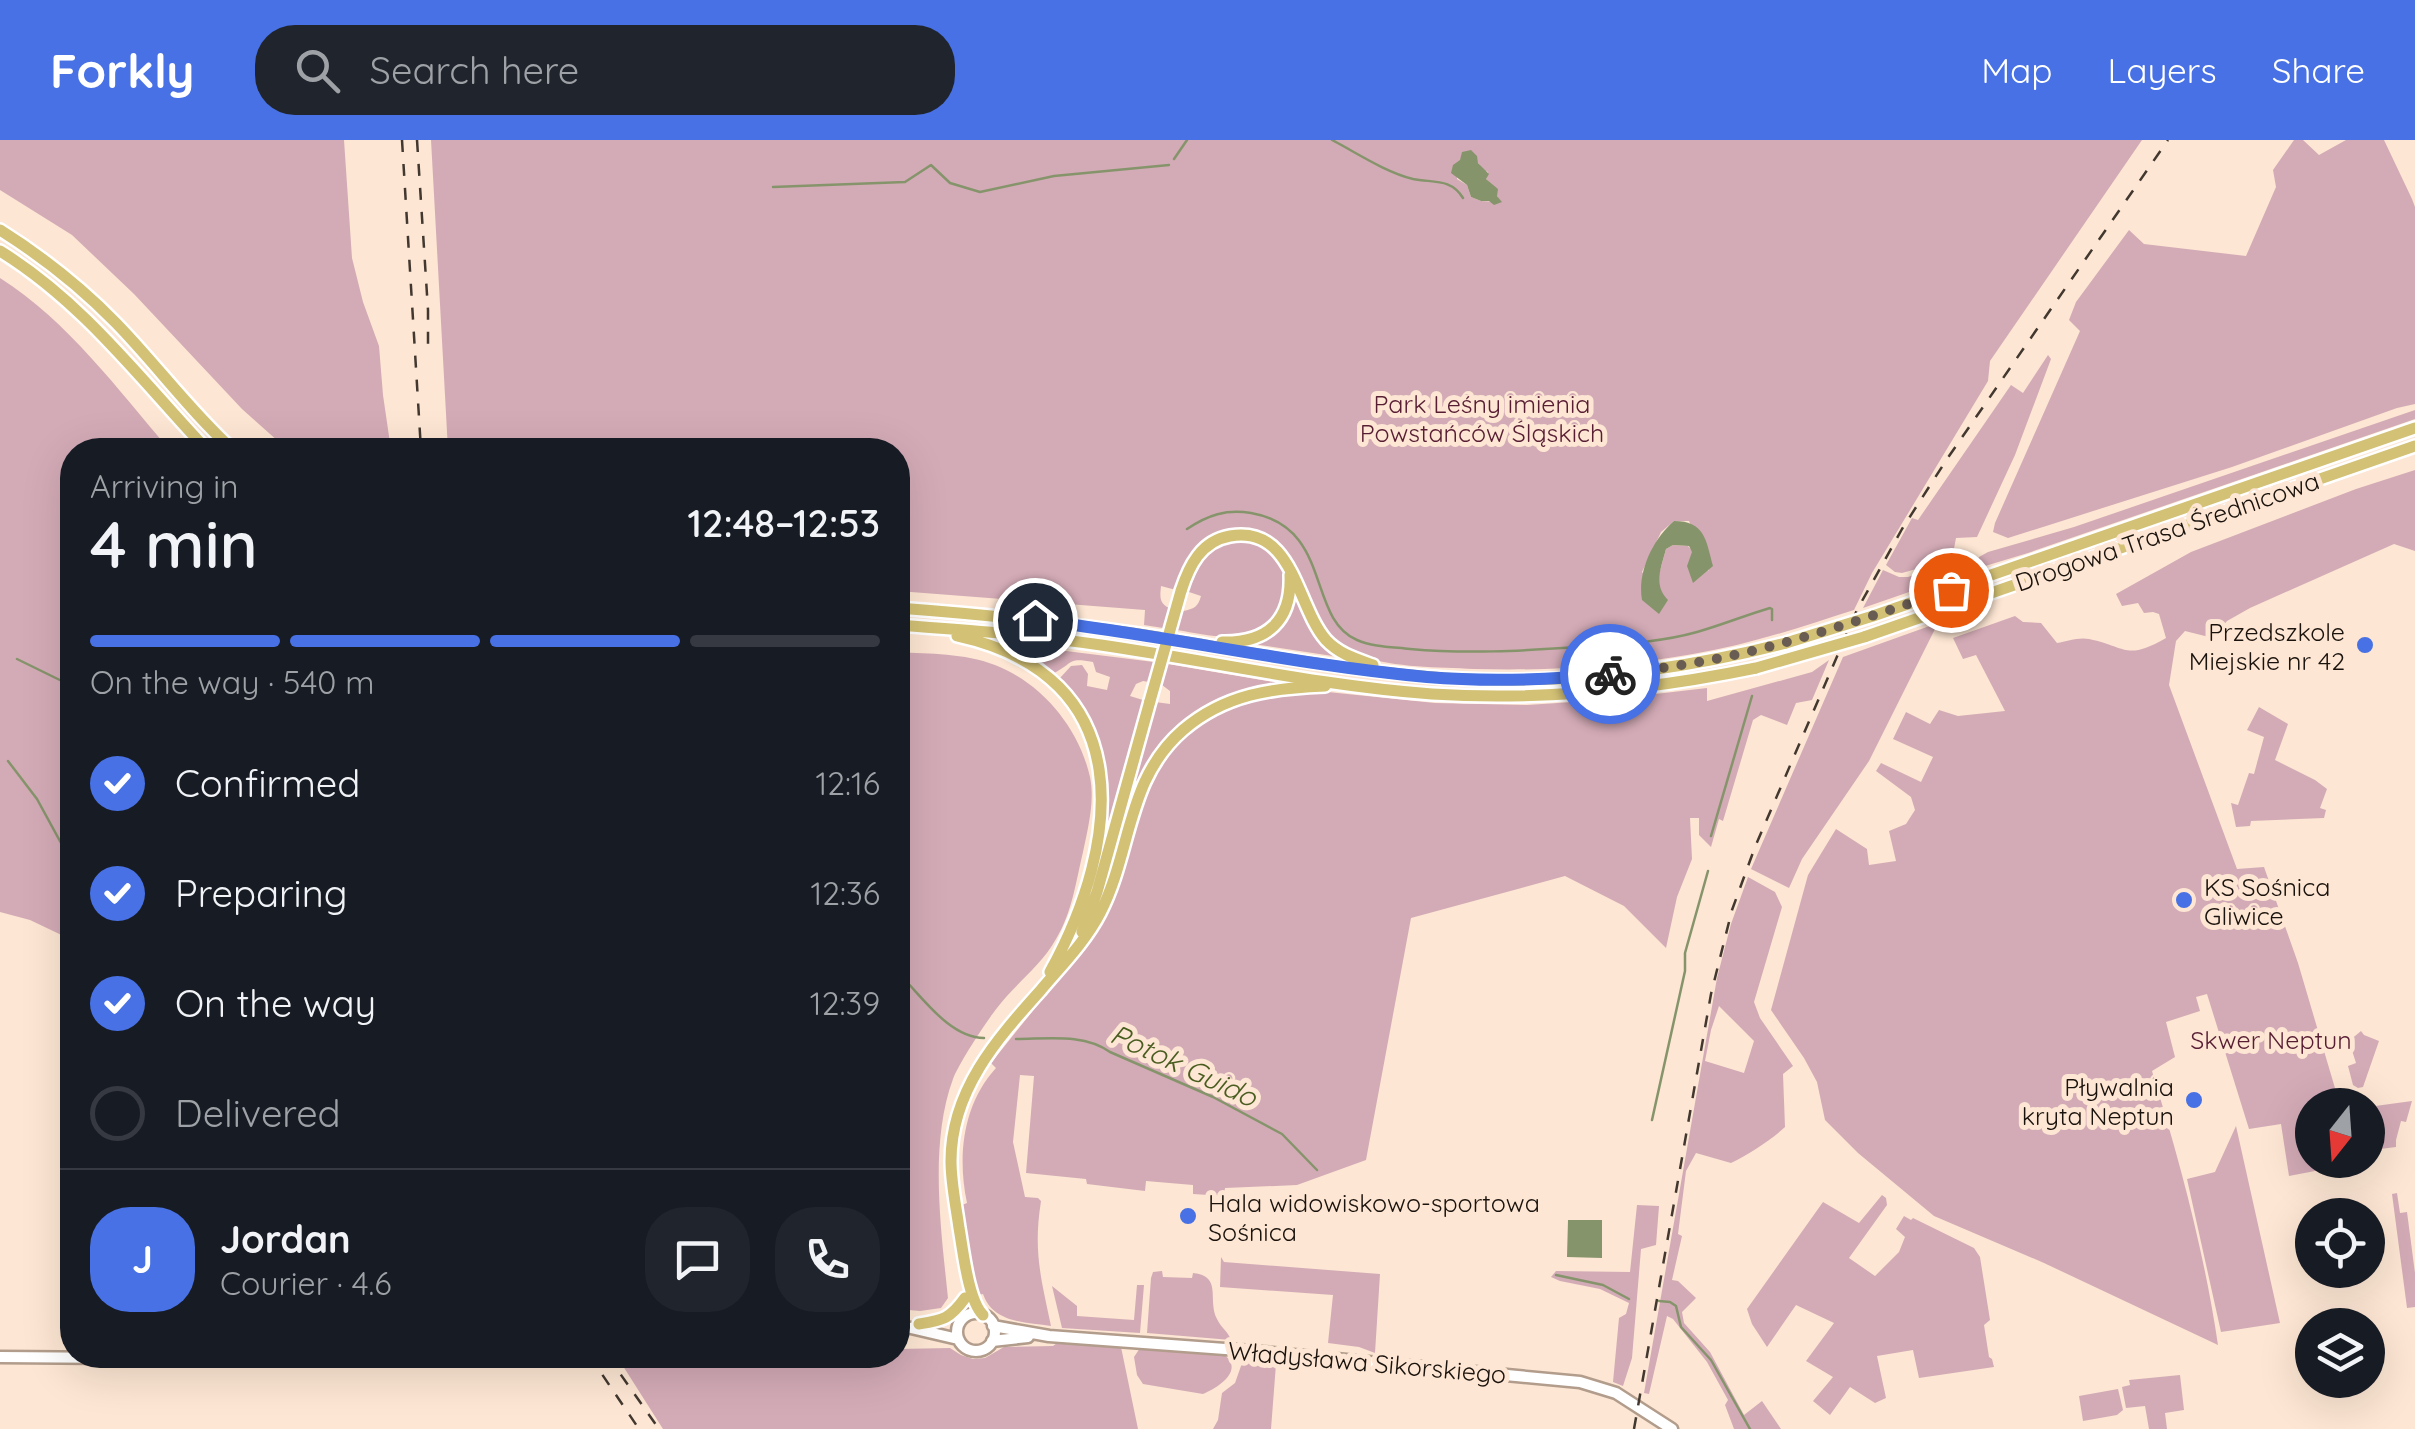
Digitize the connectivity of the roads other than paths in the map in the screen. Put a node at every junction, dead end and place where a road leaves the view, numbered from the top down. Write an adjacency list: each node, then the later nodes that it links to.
1 (0, 230): 5 (main road)
2 (0, 251): 4 (main road)
3 (2415, 428): 12 (main road, Drogowa Trasa Średnicowa, bridge)
4 (196, 438)
5 (222, 438)
6 (2415, 446): 13 (main road, Drogowa Trasa Średnicowa, bridge)
7 (1290, 571): 11 (main road); 12 (main road); 14 (main road, bridge)
8 (910, 609): 11 (main road)
9 (910, 626): 10 (main road)
10 (914, 626): 13 (main road); 15 (main road)
11 (1180, 641): 12 (main road)
12 (1396, 674)
13 (1354, 685): 14 (main road)
14 (1076, 947): 15 (main road)
15 (1042, 988): 16 (main road)
16 (966, 1271): 17 (main road); 18 (main road)
17 (965, 1298): 19 (main road); 21 (main road)
18 (983, 1315): 19 (street); 22 (street)
19 (962, 1320): 21 (street); 25 (street)
20 (910, 1324): 21 (street)
21 (918, 1324)
22 (993, 1326): 24 (street, Władysława Sikorskiego); 26 (street)
23 (910, 1328): 25 (street)
24 (1049, 1336): 26 (street, Władysława Sikorskiego); 29 (street, Władysława Sikorskiego)
25 (958, 1339): 26 (street)
26 (992, 1341)
27 (0, 1357): 28 (street)
28 (60, 1358)
29 (1672, 1429)

